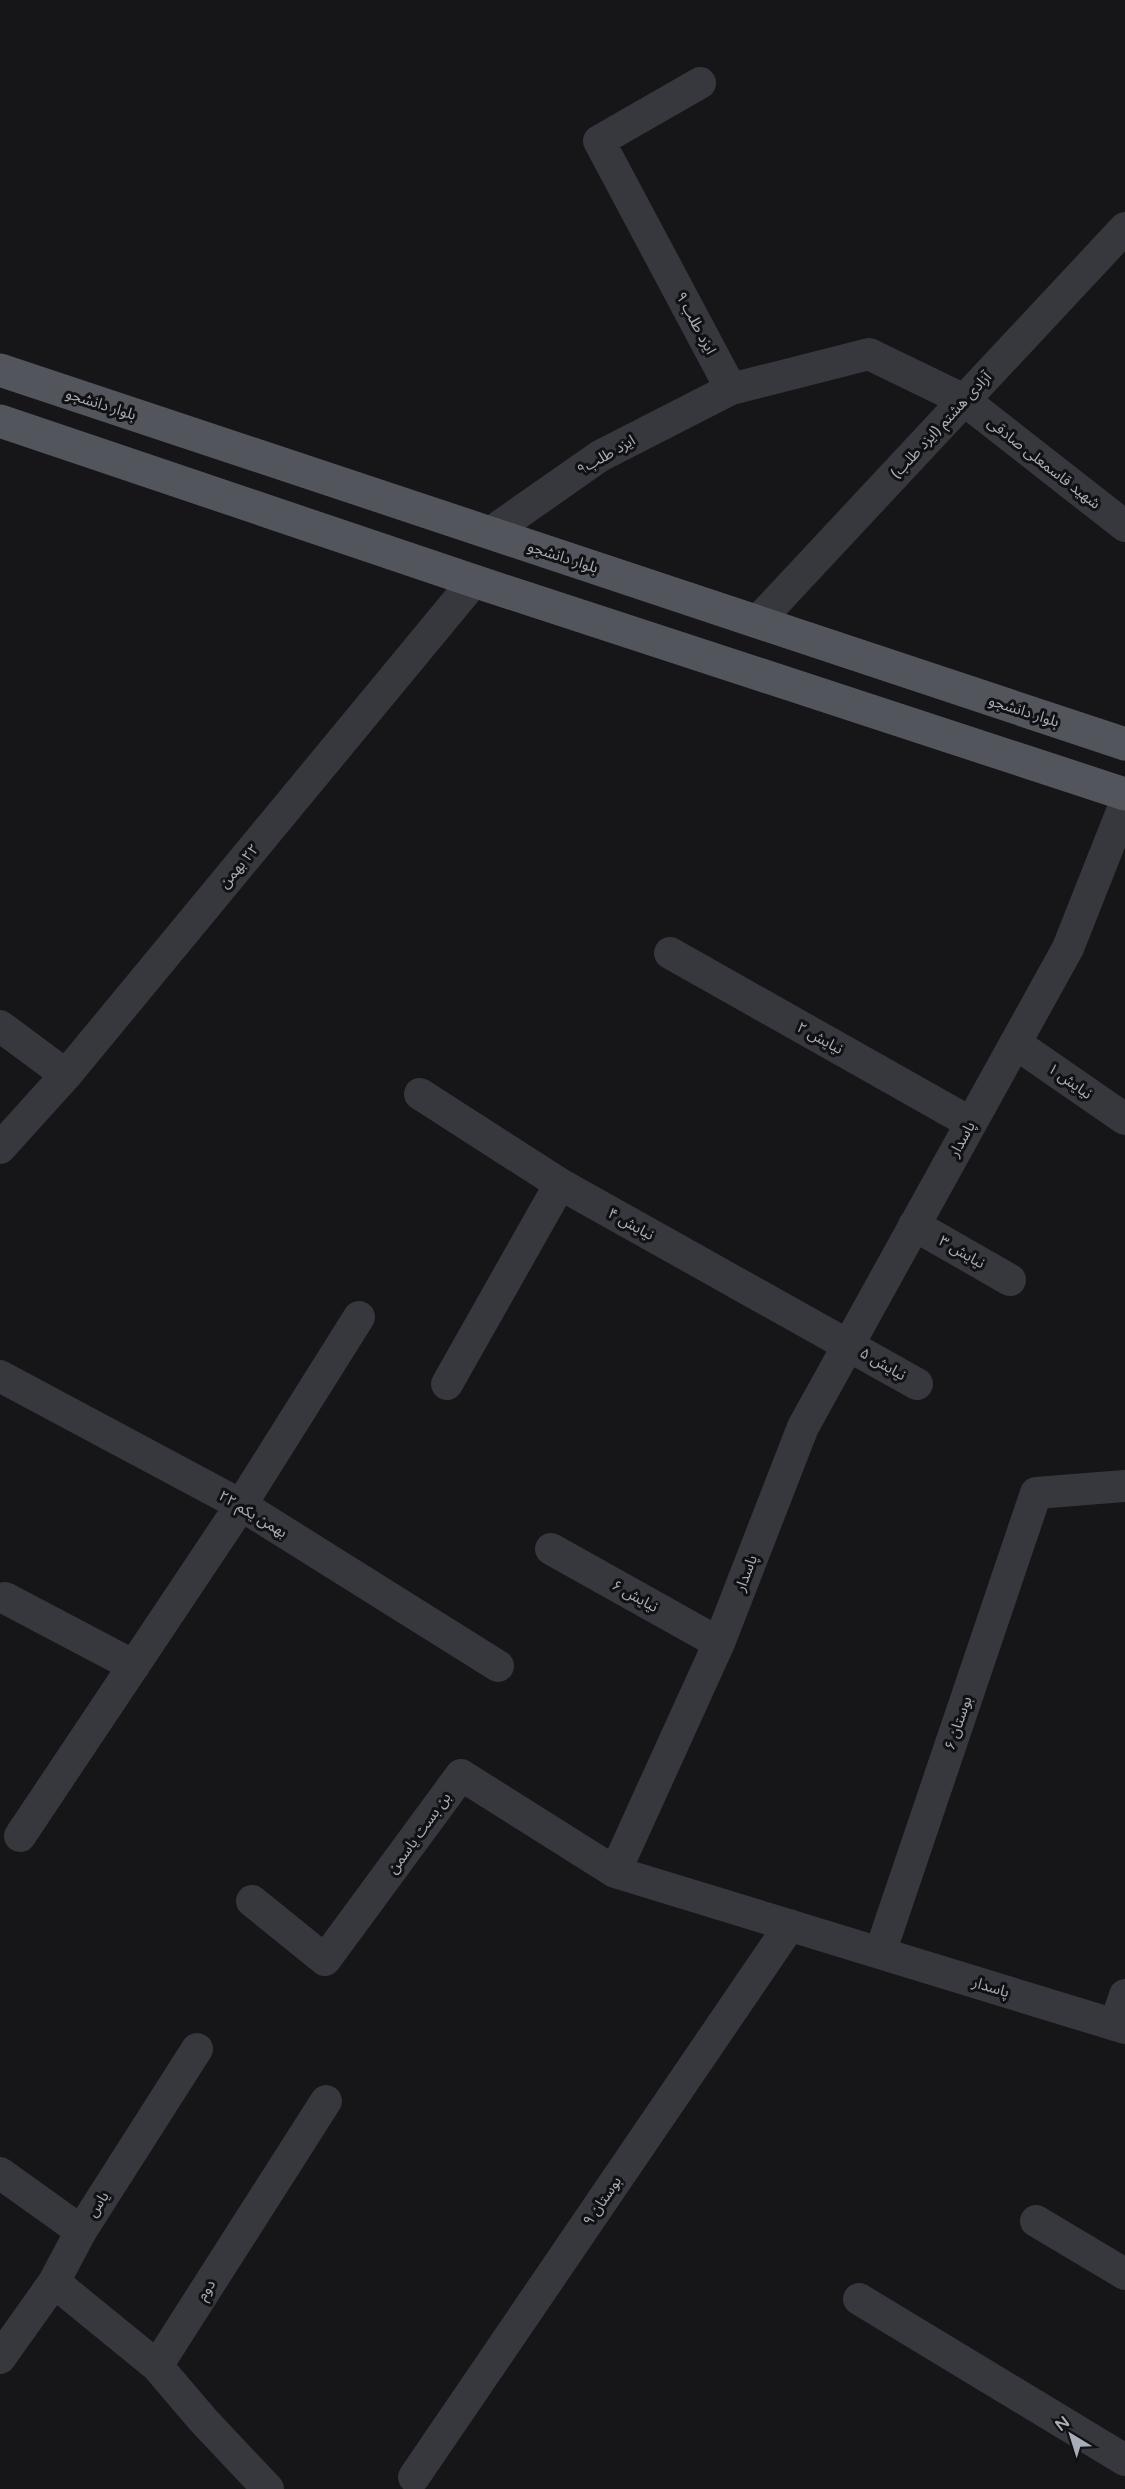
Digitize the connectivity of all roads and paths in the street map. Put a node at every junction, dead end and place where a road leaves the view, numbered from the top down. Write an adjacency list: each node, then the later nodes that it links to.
1 (700, 83): 4 (street, ایزد طلب ۹)
2 (1120, 242): 5 (street, آزادی هشتم (ایزد طلب))
3 (0, 370): 8 (main road, بلوار دانشجو)
4 (730, 389): 5 (street); 8 (street, ایزد طلب۹)
5 (964, 399): 7 (street, شهید قاسمعلی صادقی); 10 (street, آزادی هشتم (ایزد طلب))
6 (0, 422): 9 (main road)
7 (1125, 526)
8 (490, 533): 10 (main road, بلوار دانشجو)
9 (474, 580): 12 (main road); 17 (street, ٢٢ بهمن)
10 (757, 622): 11 (main road, بلوار دانشجو)
11 (1125, 744)
12 (1125, 794)
13 (1125, 804): 16 (street, پاسدار)
14 (670, 953): 20 (street, نیایش ۲)
15 (0, 1026): 17 (street)
16 (1015, 1043): 19 (street, نیایش ۱); 20 (street, پاسدار)
17 (66, 1075): 21 (street, ٢٢ بهمن)
18 (420, 1094): 22 (street, نیایش ۴)
19 (1125, 1119)
20 (971, 1123): 23 (street, پاسدار)
21 (0, 1148)
22 (560, 1184): 26 (street, نیایش ۴); 28 (street)
23 (914, 1225): 24 (street, نیایش ۳); 26 (street, پاسدار)
24 (1010, 1280)
25 (359, 1317): 31 (street)
26 (849, 1344): 29 (street, نیایش ۵); 34 (street, پاسدار)
27 (0, 1376): 31 (street, ۲۲ بهمن یکم)
28 (447, 1384)
29 (917, 1384)
30 (1125, 1486): 41 (street, بوستان ۶)
31 (241, 1505): 35 (street); 36 (street, ۲۲ بهمن یکم)
32 (551, 1549): 34 (street, نیایش ۶)
33 (6, 1598): 35 (street)
34 (719, 1643): 38 (street, پاسدار)
35 (134, 1666): 37 (street)
36 (498, 1666)
37 (20, 1836)
38 (615, 1872): 39 (street, بن بست یاسمن); 40 (street, پاسدار)
39 (252, 1901)
40 (790, 1926): 41 (street, پاسدار); 55 (street, بوستان ۹)
41 (880, 1953): 43 (street, پاسدار)
42 (1125, 1995): 43 (street)
43 (1120, 2026)
44 (196, 2049): 48 (street, یاس)
45 (326, 2101): 53 (street, دوم)
46 (0, 2173): 48 (street)
47 (1036, 2221): 49 (street)
48 (81, 2231): 50 (street, یاس)
49 (1125, 2274)
50 (54, 2283): 52 (street, یاس); 53 (street)
51 (859, 2298): 54 (street)
52 (0, 2358)
53 (157, 2366): 56 (street)
54 (1125, 2460)
55 (414, 2477)
56 (268, 2489)

